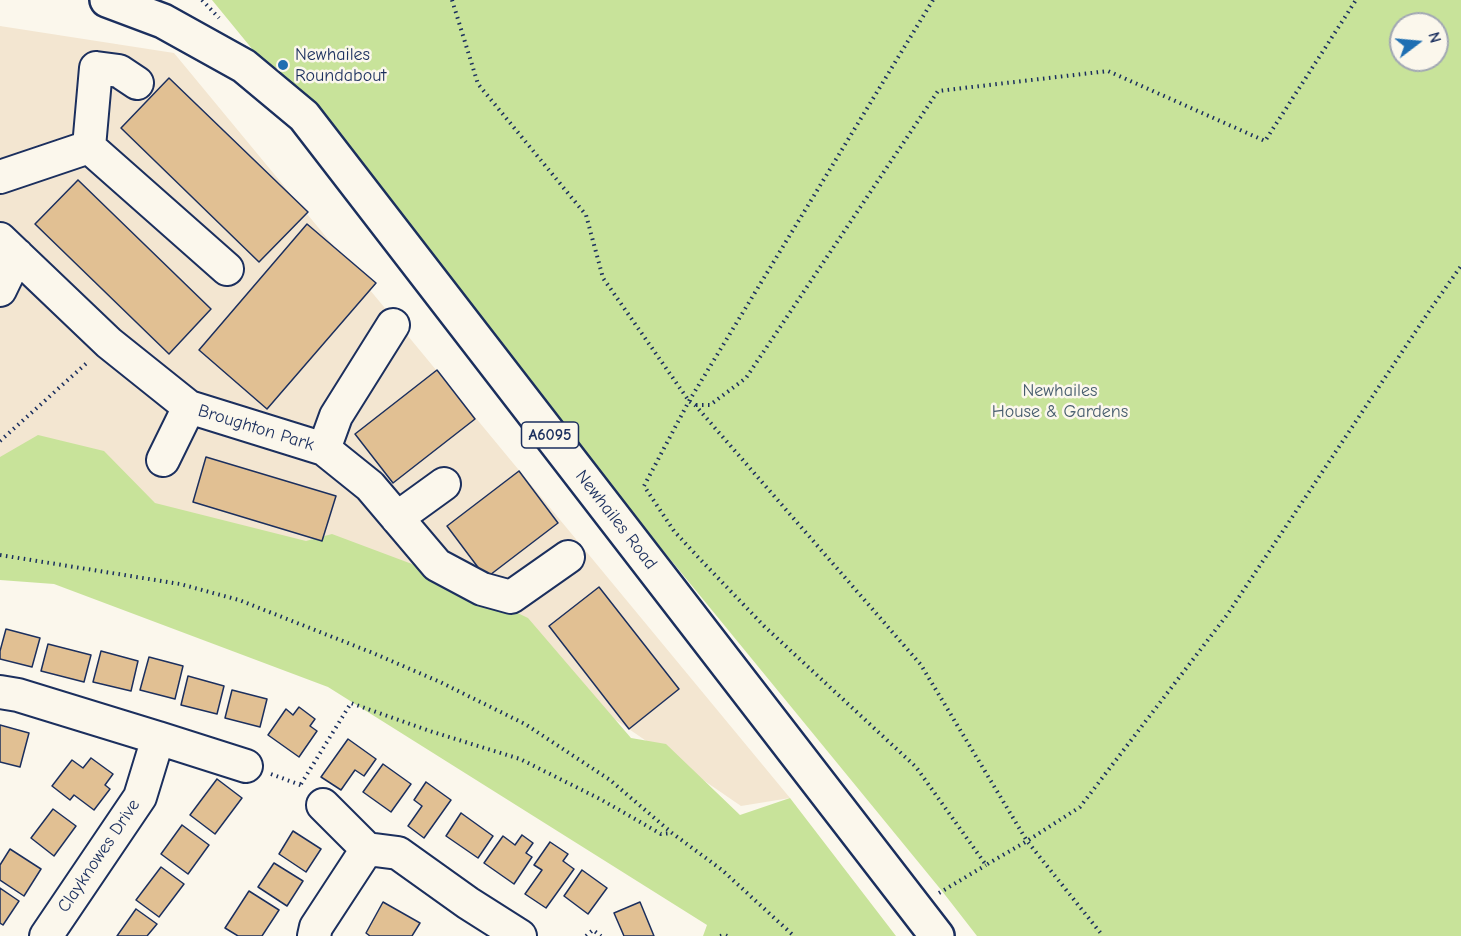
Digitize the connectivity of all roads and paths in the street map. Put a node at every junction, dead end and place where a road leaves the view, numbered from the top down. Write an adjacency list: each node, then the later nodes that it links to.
1 (107, 0): 32 (main road, Newhailes Road / A6095)
2 (452, 0): 14 (path)
3 (933, 0): 14 (path)
4 (1356, 0): 15 (path)
5 (137, 83): 6 (street)
6 (88, 147): 7 (street); 10 (street)
7 (0, 177)
8 (9, 247): 11 (street); 13 (street, Broughton Park)
9 (1461, 266): 29 (path)
10 (227, 269)
11 (0, 290)
12 (393, 325): 18 (street, Broughton Park)
13 (109, 343): 16 (street, Broughton Park); 17 (path)
14 (689, 401): 15 (path); 31 (path)
15 (695, 405): 29 (path)
16 (189, 407): 18 (street, Broughton Park); 19 (street, Broughton Park)
17 (0, 441)
18 (324, 448): 21 (street, Broughton Park)
19 (163, 460)
20 (444, 484): 21 (street)
21 (397, 518): 23 (street, Broughton Park)
22 (0, 555): 28 (path)
23 (568, 556)
24 (0, 692): 25 (street)
25 (159, 738): 26 (street); 33 (street, Clayknowes Drive)
26 (246, 766): 27 (path)
27 (312, 795): 28 (path); 30 (street)
28 (672, 833): 40 (path)
29 (1027, 842): 31 (path); 42 (path)
30 (367, 849): 34 (street); 35 (street)
31 (986, 865): 32 (path)
32 (916, 909): 41 (main road, Newhailes Road / A6095)
33 (46, 936)
34 (314, 936)
35 (520, 936)
36 (586, 936): 37 (path)
37 (601, 936)
38 (720, 936): 39 (path)
39 (727, 936)
40 (794, 936)
41 (937, 936)
42 (1103, 936)

